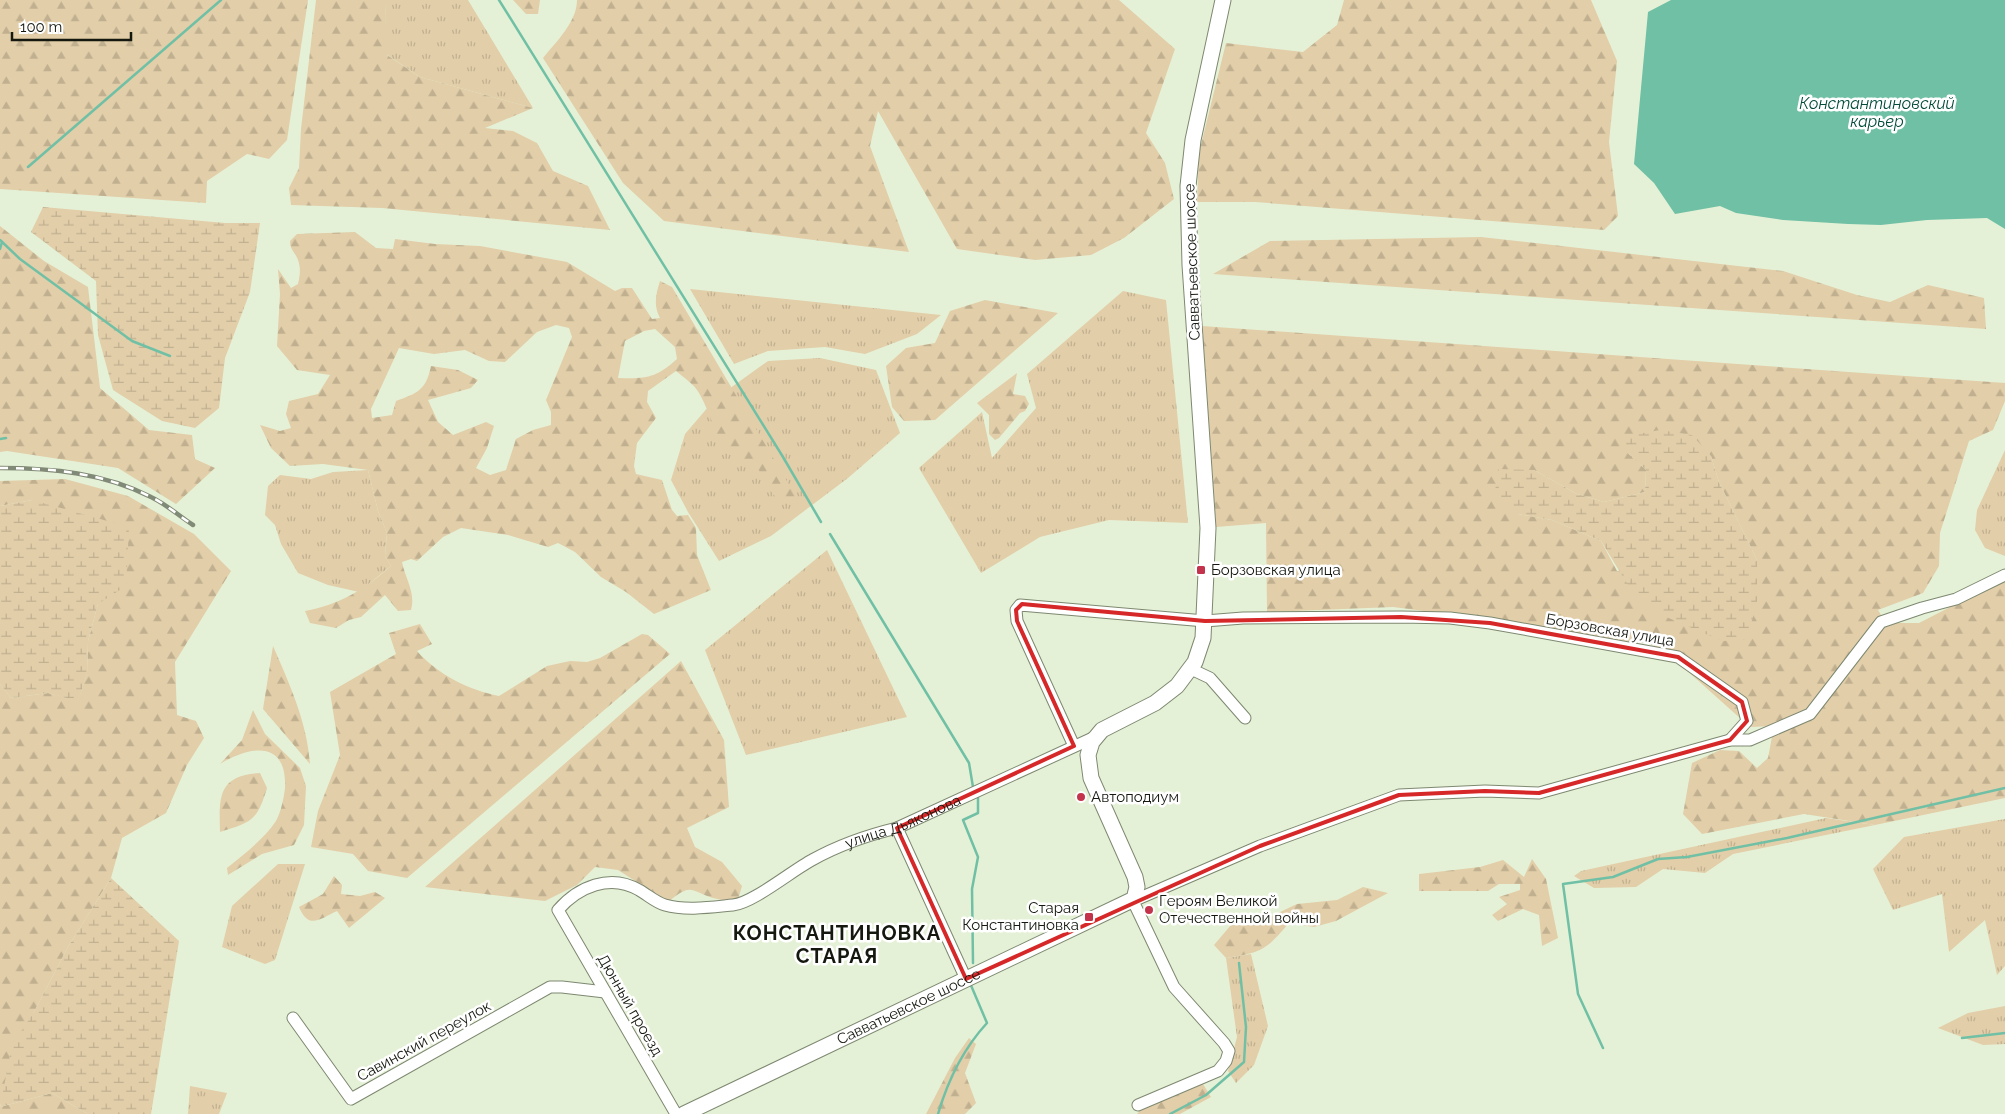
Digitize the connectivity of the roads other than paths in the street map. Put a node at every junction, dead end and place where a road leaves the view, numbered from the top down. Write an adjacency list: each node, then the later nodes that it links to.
1 (1223, 0): 3 (main road, Савватьевское шоссе)
2 (2005, 575): 7 (street)
3 (1205, 621): 4 (main road, улица Дьяконова); 7 (street, Борзовская улица); 8 (street, Борзовская улица)
4 (1191, 669): 5 (street); 6 (main road, улица Дьяконова)
5 (1245, 718)
6 (1095, 738): 8 (street, улица Дьяконова); 10 (main road)
7 (1730, 740): 10 (street)
8 (1074, 746): 9 (street, улица Дьяконова)
9 (897, 828): 11 (street, улица Дьяконова); 12 (street)
10 (1132, 901): 12 (main road, Савватьевское шоссе); 15 (street)
11 (558, 910): 13 (street, Дюнный проезд)
12 (966, 979): 17 (main road, Савватьевское шоссе)
13 (605, 992): 14 (street, Савинский переулок); 16 (street, Дюнный проезд)
14 (293, 1018)
15 (1138, 1105)
16 (676, 1114)
17 (684, 1114)

